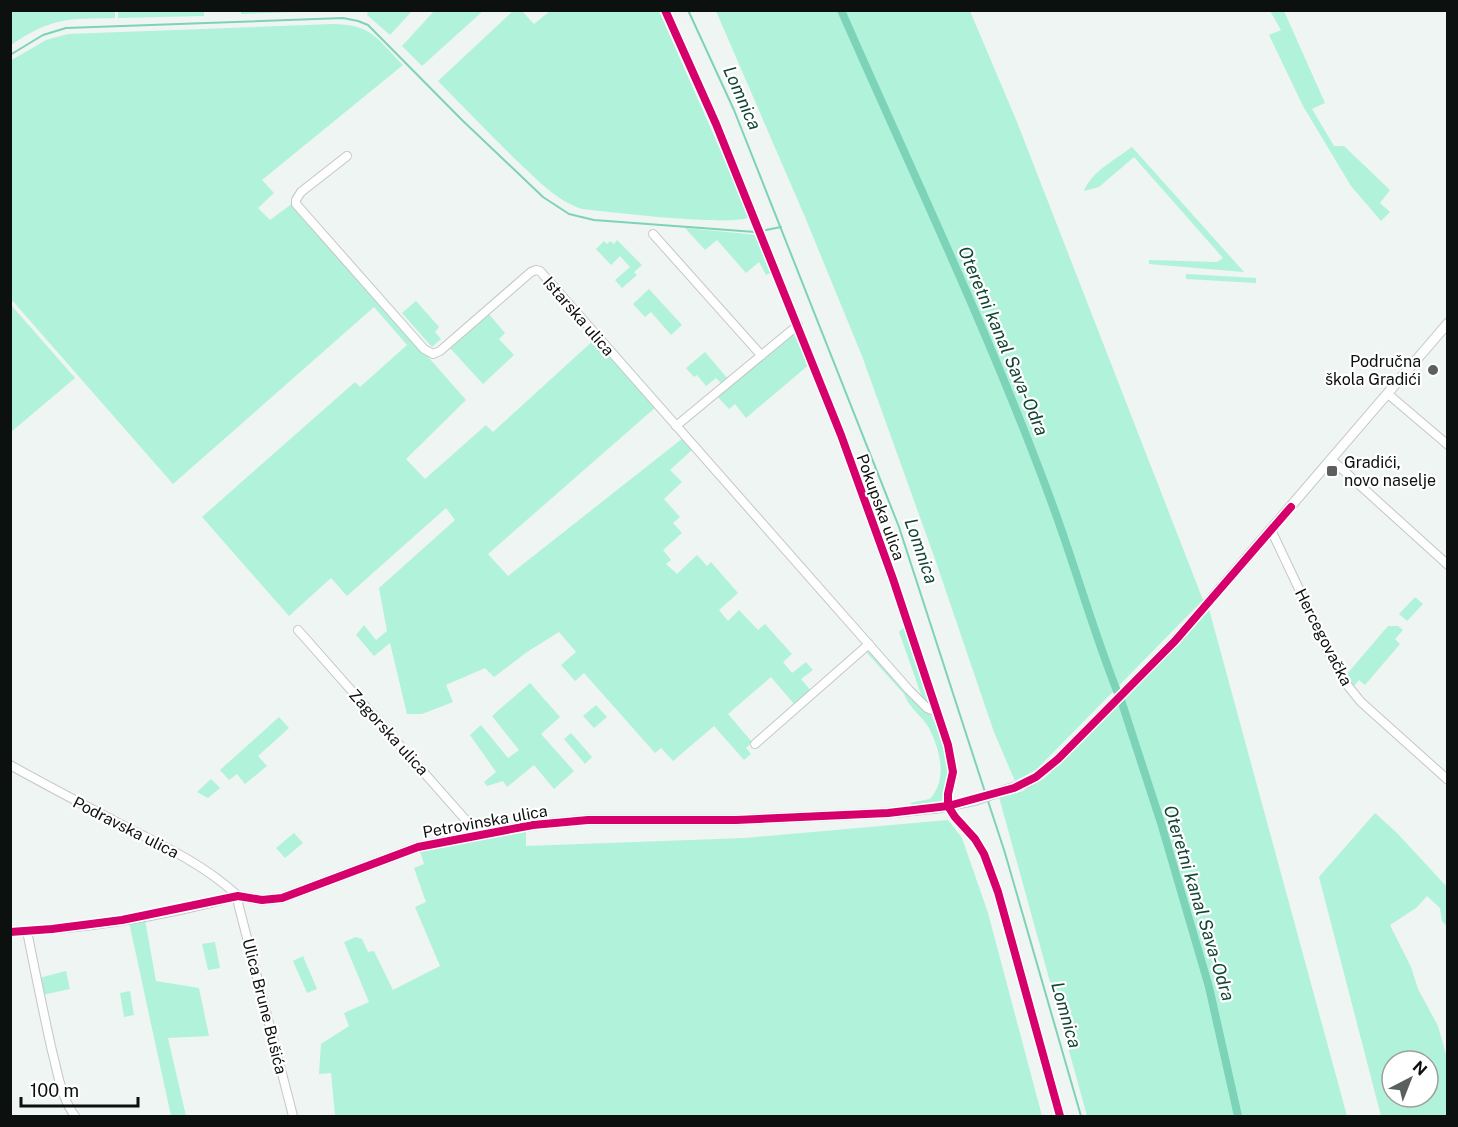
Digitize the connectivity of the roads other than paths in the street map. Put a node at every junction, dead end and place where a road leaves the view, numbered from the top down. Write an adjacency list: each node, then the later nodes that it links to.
1 (665, 10): 5 (street, Pokupska ulica)
2 (348, 156): 8 (street, Istarska ulica)
3 (654, 234): 6 (street)
4 (1447, 324): 7 (street, Petrovinska ulica)
5 (798, 325): 6 (street); 15 (street, Pokupska ulica)
6 (760, 355): 8 (street)
7 (1389, 394): 9 (street); 10 (street, Petrovinska ulica)
8 (676, 426): 14 (street, Istarska ulica)
9 (1448, 445)
10 (1332, 460): 11 (street, Petrovinska ulica); 12 (street)
11 (1271, 530): 18 (street, Hercegovačka); 19 (street, Petrovinska ulica)
12 (1448, 565)
13 (298, 630): 20 (street, Zagorska ulica)
14 (869, 645): 15 (street, Istarska ulica); 16 (street)
15 (937, 712): 19 (street, Pokupska ulica)
16 (755, 744)
17 (10, 765): 21 (street, Podravska ulica)
18 (1448, 780)
19 (948, 806): 20 (street, Petrovinska ulica); 26 (street)
20 (479, 835): 21 (street, Petrovinska ulica)
21 (238, 896): 22 (street, Petrovinska ulica); 25 (street, Ulica Brune Bušića)
22 (27, 931): 23 (street, Petrovinska ulica); 24 (street)
23 (10, 932)
24 (75, 1116)
25 (293, 1116)
26 (1060, 1116)

